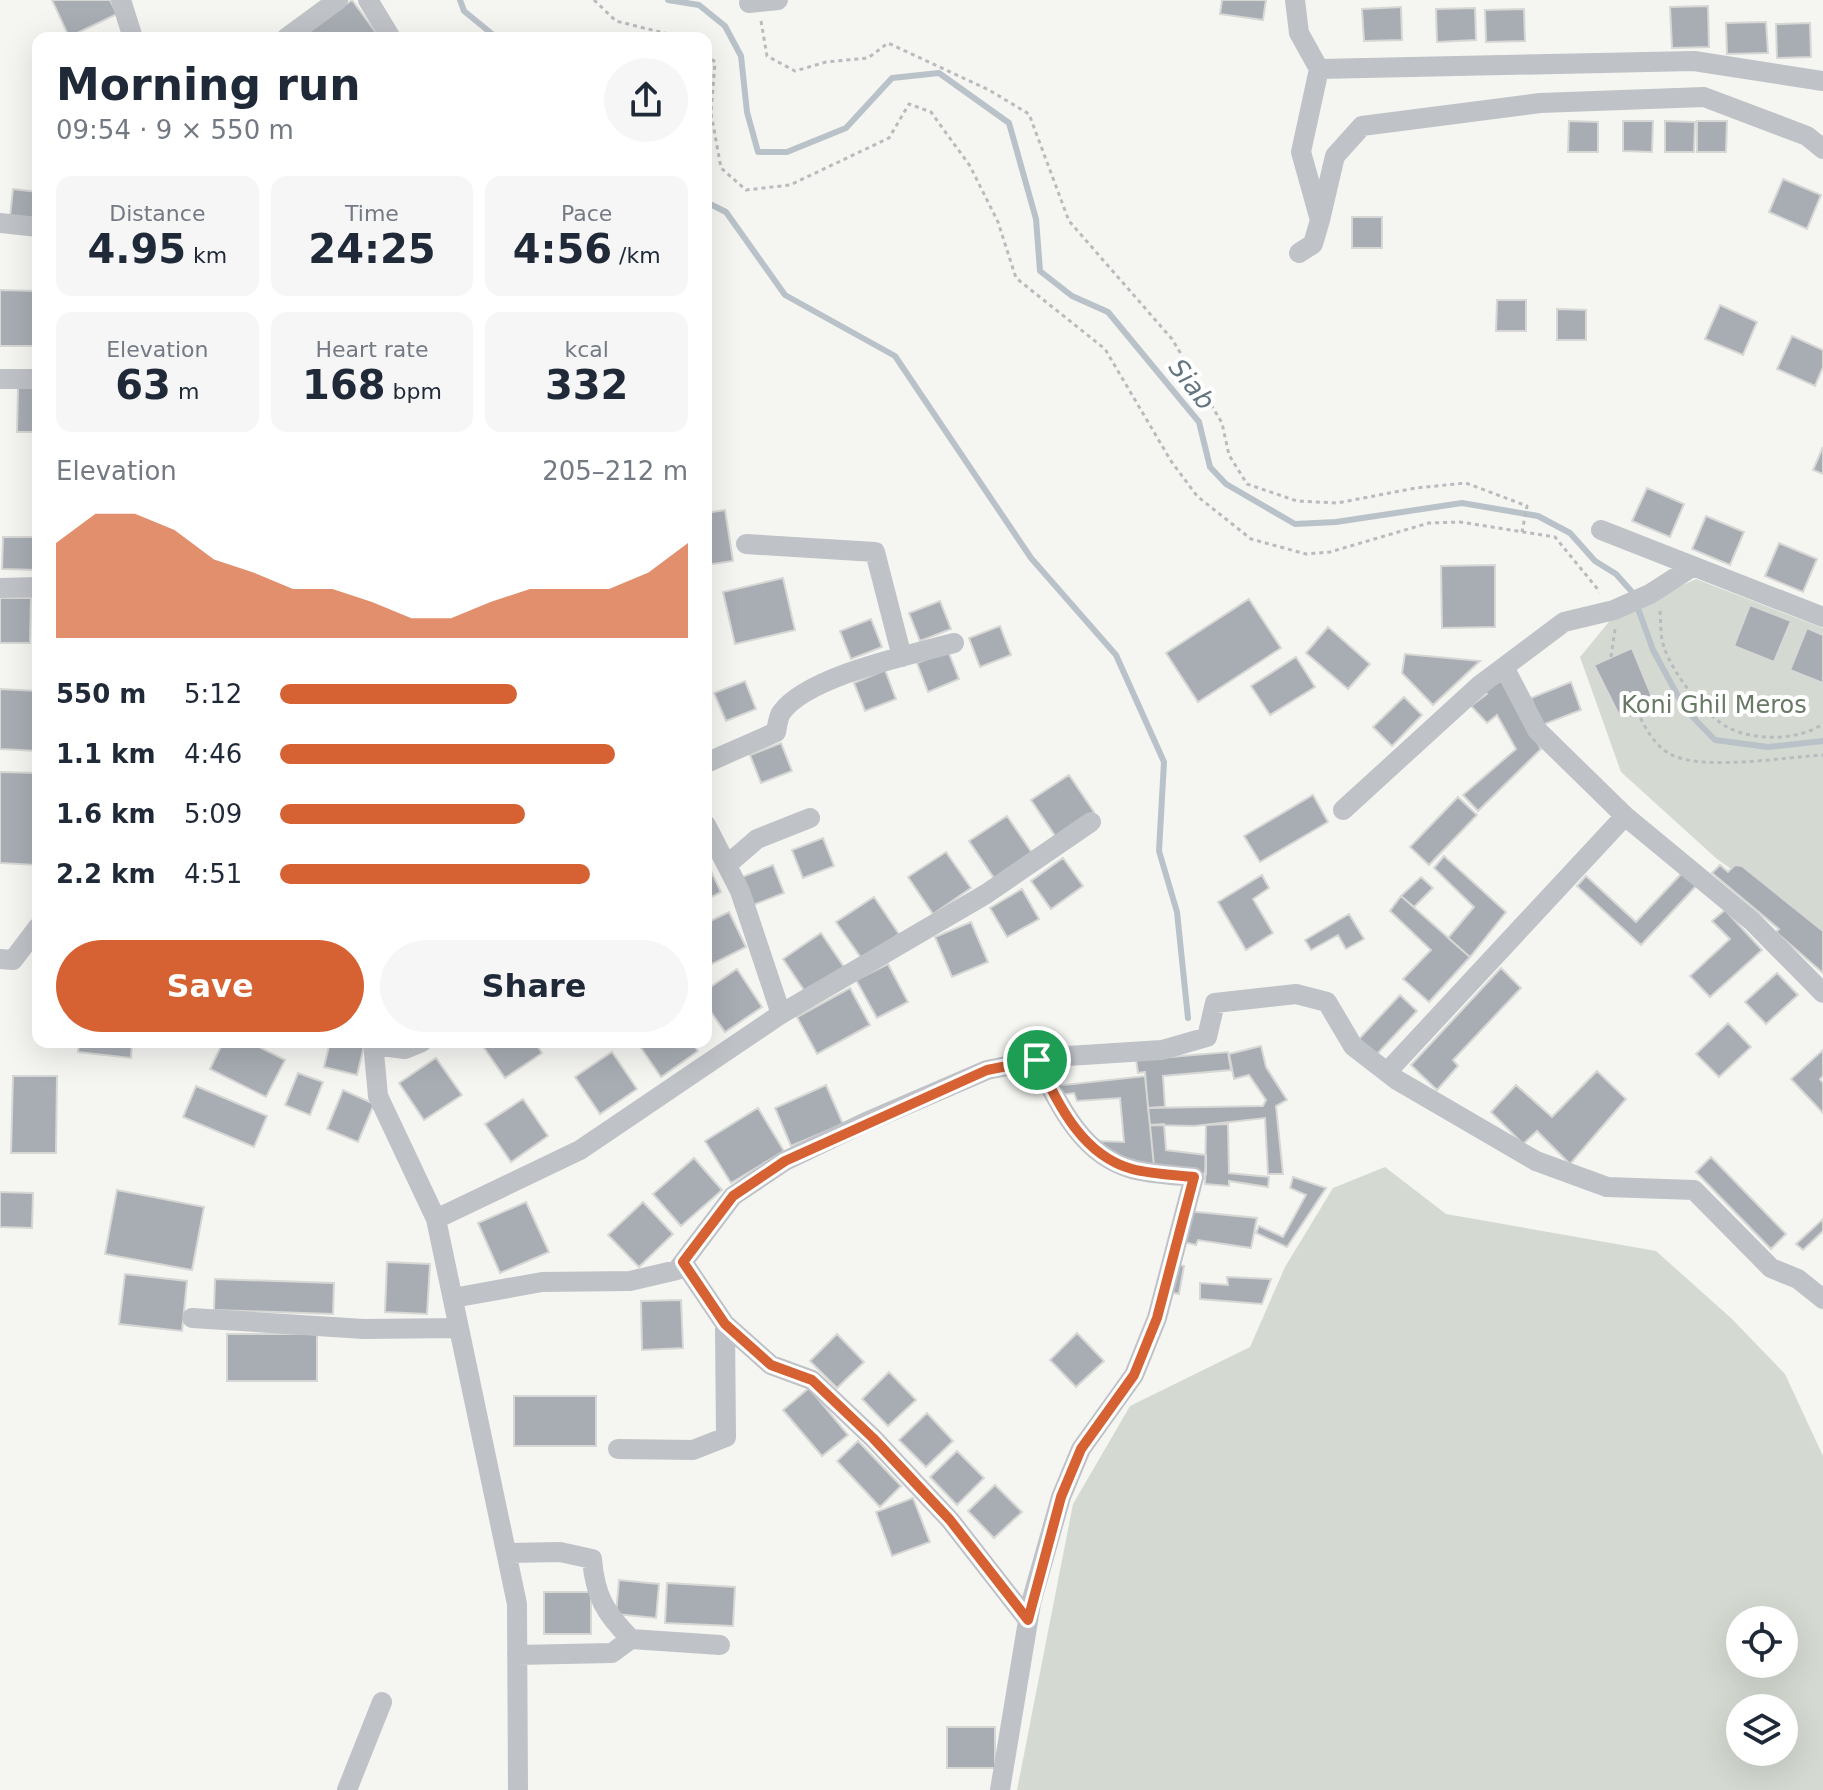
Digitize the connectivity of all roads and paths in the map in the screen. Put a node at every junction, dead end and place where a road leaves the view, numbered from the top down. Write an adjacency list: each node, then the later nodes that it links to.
1 (121, 0): 8 (street)
2 (338, 0): 9 (street)
3 (368, 0): 10 (street)
4 (594, 0): 11 (path)
5 (778, 0): 7 (street)
6 (1295, 0): 13 (street)
7 (749, 3): 24 (path)
8 (131, 32)
9 (294, 32)
10 (387, 32)
11 (660, 32)
12 (712, 59): 15 (path)
13 (1319, 69): 14 (street); 18 (street)
14 (1823, 81)
15 (712, 100)
16 (712, 118): 24 (path)
17 (1823, 149): 18 (street)
18 (1320, 220): 21 (street)
19 (0, 223): 20 (street)
20 (32, 226)
21 (1299, 253)
22 (0, 379): 23 (street)
23 (32, 379)
24 (1523, 529): 32 (path)
25 (1601, 530): 27 (street)
26 (746, 544): 34 (street)
27 (1692, 567): 30 (street); 31 (street)
28 (32, 587): 29 (street)
29 (0, 588)
30 (1654, 591): 32 (street); 38 (path)
31 (1821, 611)
32 (1618, 613): 35 (path); 36 (street)
33 (954, 643): 34 (street)
34 (902, 657): 40 (street)
35 (1611, 657)
36 (1504, 667): 41 (street); 42 (street)
37 (1637, 711): 39 (path)
38 (1823, 724)
39 (1823, 755)
40 (712, 760)
41 (1343, 810)
42 (1625, 816): 49 (street); 53 (street)
43 (810, 818): 46 (street)
44 (1091, 822): 50 (street)
45 (712, 836): 46 (street)
46 (727, 865): 50 (street)
47 (32, 935): 48 (street)
48 (0, 959)
49 (1823, 993)
50 (781, 1014): 54 (street)
51 (373, 1048): 54 (street)
52 (1037, 1060): 53 (street); 55 (street); 63 (street)
53 (1387, 1072): 57 (street)
54 (436, 1219): 56 (street)
55 (683, 1262): 56 (street); 59 (street)
56 (453, 1298): 60 (street)
57 (1823, 1299)
58 (192, 1318): 60 (street)
59 (725, 1324): 61 (street); 63 (street)
60 (459, 1328): 62 (street)
61 (618, 1449)
62 (507, 1553): 64 (street); 66 (street)
63 (1028, 1620): 70 (street)
64 (631, 1639): 65 (street); 66 (street)
65 (720, 1645)
66 (517, 1655): 69 (street)
67 (382, 1702): 68 (street)
68 (347, 1790)
69 (518, 1790)
70 (1000, 1790)

